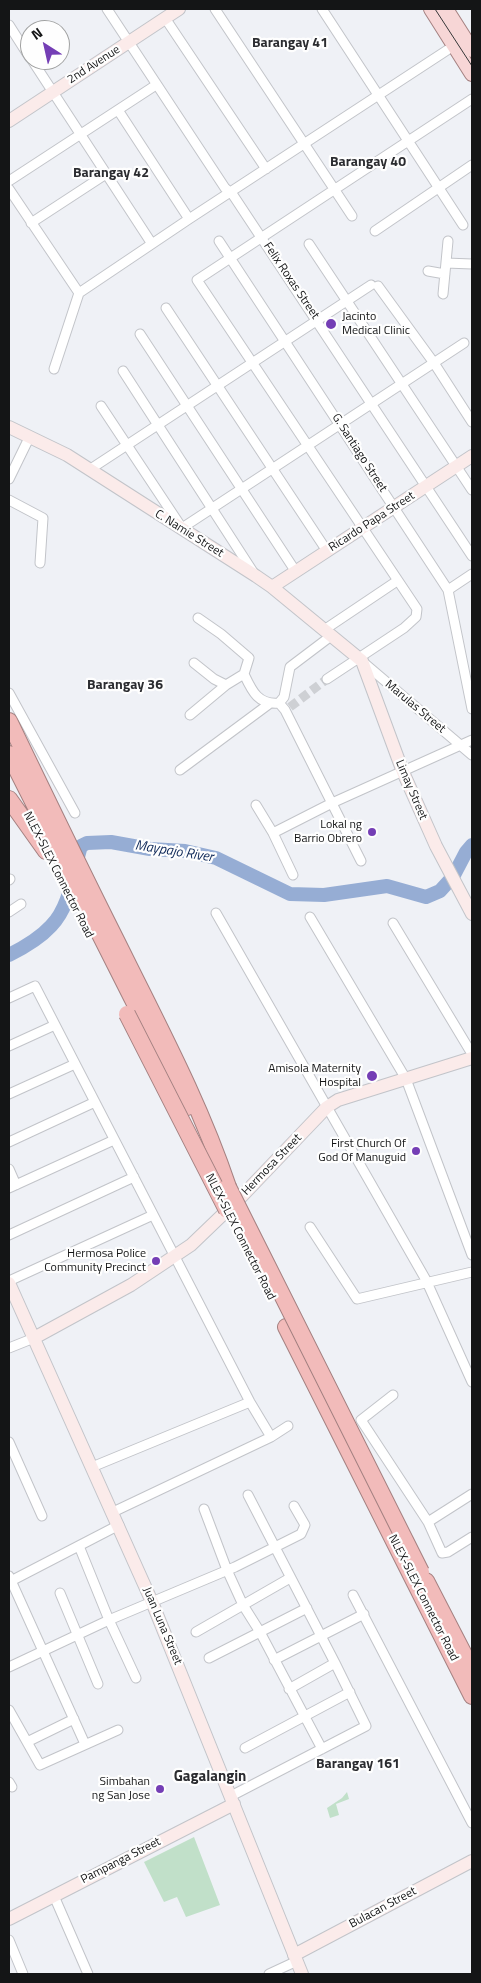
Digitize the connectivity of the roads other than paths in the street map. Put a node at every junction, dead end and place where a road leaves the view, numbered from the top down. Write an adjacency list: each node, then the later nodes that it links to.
1 (107, 9): 11 (street, Felix Roxas Street)
2 (179, 9): 7 (street, 2nd Avenue)
3 (215, 9): 23 (street)
4 (322, 9): 17 (street)
5 (431, 9): 9 (main road)
6 (446, 9): 9 (main road)
7 (165, 18): 11 (street, 2nd Avenue); 25 (street)
8 (9, 25): 10 (street)
9 (454, 36): 12 (main road); 14 (main road); 17 (street)
10 (20, 42)
11 (128, 42): 15 (street, Felix Roxas Street); 16 (street, 2nd Avenue)
12 (472, 50)
13 (38, 70): 16 (street)
14 (472, 74)
15 (156, 85): 19 (street); 31 (street, Felix Roxas Street)
16 (52, 92): 20 (street, 2nd Avenue); 21 (street)
17 (379, 95): 22 (street); 23 (street)
18 (472, 98): 22 (street)
19 (118, 110): 21 (street); 33 (street)
20 (9, 121)
21 (80, 134): 26 (street); 27 (street)
22 (409, 141): 28 (street); 30 (street)
23 (304, 144): 25 (street); 30 (street)
24 (472, 164): 28 (street)
25 (266, 168): 31 (street)
26 (106, 174): 34 (street); 40 (street)
27 (9, 181)
28 (439, 187): 35 (street); 36 (street)
29 (9, 189): 34 (street)
30 (334, 190): 32 (street); 37 (street)
31 (229, 192): 33 (street); 37 (street, Felix Roxas Street)
32 (352, 216)
33 (189, 219): 40 (street)
34 (31, 223): 47 (street)
35 (463, 225)
36 (375, 231)
37 (262, 238): 42 (street); 51 (street, Felix Roxas Street)
38 (219, 241): 42 (street, G. Santiago Street)
39 (448, 241): 43 (street)
40 (152, 244): 47 (street)
41 (309, 244): 49 (street)
42 (230, 258): 53 (street, G. Santiago Street); 55 (street)
43 (446, 263): 44 (street); 46 (street)
44 (472, 264)
45 (428, 271): 46 (street)
46 (445, 274): 48 (street)
47 (79, 293): 57 (street)
48 (443, 294)
49 (347, 301): 51 (street); 56 (street); 59 (street)
50 (166, 308): 60 (street)
51 (317, 321): 53 (street); 61 (street, Felix Roxas Street)
52 (140, 334): 63 (street)
53 (286, 341): 55 (street); 65 (street, G. Santiago Street)
54 (464, 343): 56 (street)
55 (252, 363): 60 (street); 70 (street)
56 (434, 363): 59 (street); 64 (street)
57 (54, 369)
58 (123, 371): 66 (street)
59 (402, 384): 61 (street); 72 (street)
60 (218, 386): 63 (street); 73 (street)
61 (372, 403): 65 (street); 76 (street, Felix Roxas Street)
62 (101, 406): 69 (street)
63 (187, 406): 66 (street); 77 (street)
64 (472, 422)
65 (340, 424): 70 (street); 80 (street, G. Santiago Street)
66 (158, 425): 69 (street); 81 (street)
67 (9, 426): 68 (street, C. Namie Street)
68 (30, 436): 74 (street, C. Namie Street); 75 (street)
69 (127, 446): 74 (street); 82 (street)
70 (307, 446): 73 (street); 83 (street)
71 (472, 456): 72 (street, Ricardo Papa Street)
72 (456, 466): 76 (street, Ricardo Papa Street); 78 (street)
73 (272, 468): 77 (street); 84 (street)
74 (89, 470): 82 (street, C. Namie Street)
75 (9, 479)
76 (426, 486): 80 (street, Ricardo Papa Street); 85 (street, Felix Roxas Street)
77 (242, 489): 81 (street); 87 (street)
78 (472, 490)
79 (9, 500): 86 (street)
80 (394, 507): 83 (street, Ricardo Papa Street); 92 (street, G. Santiago Street)
81 (212, 508): 82 (street); 89 (street)
82 (182, 528): 89 (street, C. Namie Street)
83 (362, 528): 84 (street, Ricardo Papa Street); 90 (street)
84 (327, 551): 87 (street, Ricardo Papa Street)
85 (472, 556)
86 (40, 562)
87 (296, 572): 91 (street, Ricardo Papa Street)
88 (472, 574): 92 (street)
89 (256, 576): 91 (street, C. Namie Street)
90 (397, 581): 94 (street); 95 (street)
91 (272, 587): 94 (street, C. Namie Street)
92 (448, 590): 102 (street, G. Santiago Street)
93 (198, 618): 97 (street)
94 (328, 633): 95 (street, C. Namie Street); 101 (street)
95 (360, 660): 98 (street); 106 (street, Marulas Street); 110 (street, Limay Street)
96 (194, 663): 99 (street)
97 (244, 674): 99 (street); 101 (street)
98 (327, 680)
99 (226, 685): 103 (street)
100 (9, 693): 115 (street)
101 (281, 706): 109 (street); 113 (street)
102 (472, 709)
103 (190, 715)
104 (9, 720): 141 (highway)
105 (472, 740): 106 (street)
106 (461, 746): 108 (street, Marulas Street); 110 (street)
107 (9, 754): 141 (highway, NLEX-SLEX Connector Road)
108 (472, 755)
109 (180, 770)
110 (403, 772): 113 (street); 123 (street, Limay Street)
111 (9, 777): 117 (highway, NLEX-SLEX Connector Road)
112 (9, 800): 117 (highway)
113 (332, 803): 116 (street); 118 (street)
114 (256, 805): 116 (street)
115 (75, 813)
116 (273, 833): 119 (street)
117 (46, 851): 195 (highway, NLEX-SLEX Connector Road, bridge)
118 (361, 861)
119 (294, 875)
120 (21, 904): 121 (street)
121 (9, 912)
122 (216, 913): 135 (street)
123 (472, 914)
124 (310, 917): 132 (street)
125 (393, 923): 129 (street)
126 (9, 998): 127 (street)
127 (55, 1025): 128 (street); 131 (street)
128 (9, 1046)
129 (472, 1054)
130 (472, 1058): 132 (street, Hermosa Street)
131 (75, 1064): 133 (street); 134 (street)
132 (406, 1079): 135 (street, Hermosa Street); 145 (street)
133 (9, 1094)
134 (95, 1102): 136 (street); 137 (street)
135 (327, 1107): 146 (street, Hermosa Street); 149 (street)
136 (114, 1140): 139 (street); 140 (street)
137 (9, 1142)
138 (9, 1169): 140 (street)
139 (134, 1177): 142 (street); 144 (street)
140 (12, 1186)
141 (228, 1187): 190 (highway, NLEX-SLEX Connector Road, bridge)
142 (153, 1215): 146 (street); 148 (street)
143 (310, 1227): 149 (street)
144 (9, 1235)
145 (472, 1255)
146 (175, 1256): 150 (street, Hermosa Street); 154 (street)
147 (472, 1272): 149 (street)
148 (9, 1282): 150 (street, Juan Luna Street)
149 (428, 1283): 152 (street)
150 (34, 1338): 151 (street, Hermosa Street); 159 (street, Juan Luna Street)
151 (9, 1348)
152 (472, 1382)
153 (393, 1395): 166 (street)
154 (250, 1402): 156 (street); 159 (street)
155 (288, 1426): 156 (street)
156 (271, 1437): 164 (street)
157 (9, 1442): 158 (street)
158 (13, 1462): 165 (street)
159 (92, 1467): 164 (street, Juan Luna Street)
160 (472, 1494): 166 (street)
161 (248, 1495): 170 (street)
162 (294, 1506): 170 (street)
163 (204, 1509): 171 (street)
164 (113, 1512): 167 (street, Juan Luna Street)
165 (42, 1516)
166 (428, 1522): 168 (street)
167 (119, 1525): 169 (street); 176 (street, Juan Luna Street)
168 (472, 1537)
169 (79, 1546): 173 (street); 180 (street)
170 (274, 1548): 171 (street); 172 (street)
171 (227, 1570): 176 (street); 177 (street)
172 (290, 1578): 177 (street); 178 (street)
173 (9, 1580): 185 (street)
174 (60, 1593): 183 (street)
175 (354, 1595): 179 (street)
176 (152, 1602): 180 (street); 204 (street, Juan Luna Street)
177 (243, 1605): 181 (street); 182 (street)
178 (307, 1608): 182 (street); 184 (street)
179 (364, 1614): 184 (street); 205 (street)
180 (109, 1620): 183 (street); 191 (street)
181 (196, 1632)
182 (260, 1632): 186 (street); 187 (street)
183 (78, 1636): 185 (street); 192 (street)
184 (322, 1637): 187 (street); 188 (street)
185 (44, 1652): 189 (street); 198 (street)
186 (209, 1658)
187 (274, 1660): 193 (street)
188 (336, 1663): 193 (street); 194 (street)
189 (9, 1667)
190 (472, 1670)
191 (136, 1678)
192 (98, 1684)
193 (289, 1689): 197 (street)
194 (350, 1692): 197 (street); 203 (street, Pampanga Street)
195 (472, 1696)
196 (9, 1710): 200 (street)
197 (304, 1716): 202 (street); 203 (street)
198 (74, 1719): 200 (street); 201 (street)
199 (118, 1730): 201 (street)
200 (27, 1742): 201 (street)
201 (85, 1744)
202 (245, 1748)
203 (322, 1749): 204 (street, Pampanga Street)
204 (233, 1800): 207 (street, Pampanga Street); 210 (street, Juan Luna Street)
205 (472, 1822)
206 (472, 1861): 210 (street, Bulacan Street)
207 (54, 1896): 208 (street, Pampanga Street); 212 (street)
208 (9, 1919)
209 (9, 1940): 211 (street)
210 (296, 1958): 213 (street, Bulacan Street); 214 (street, Juan Luna Street)
211 (23, 1974)
212 (88, 1974)
213 (269, 1974)
214 (302, 1974)

